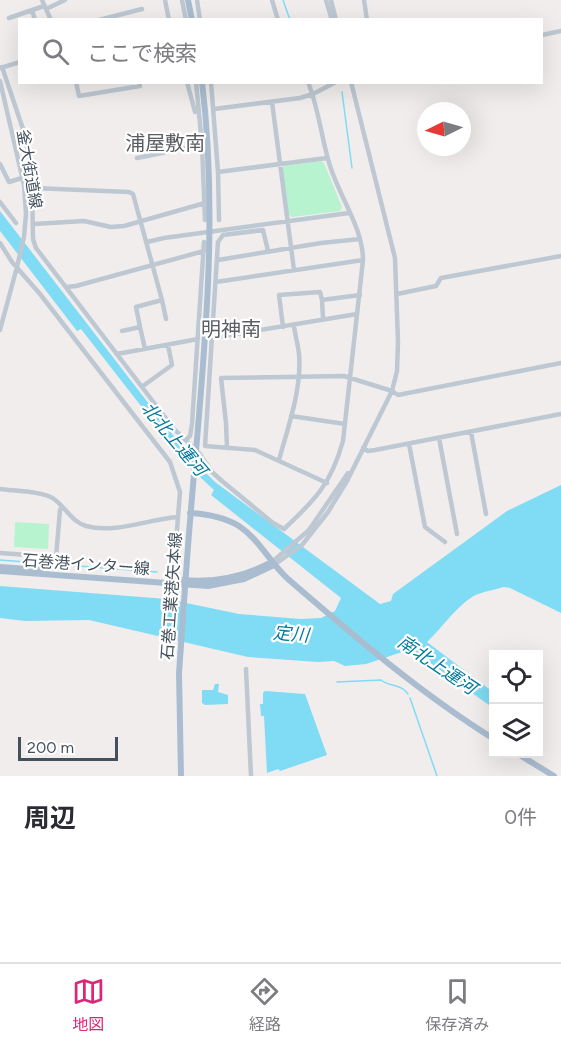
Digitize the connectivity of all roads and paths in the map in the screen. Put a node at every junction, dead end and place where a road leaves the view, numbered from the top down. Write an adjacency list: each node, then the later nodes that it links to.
1 (42, 0): 11 (street)
2 (65, 0): 11 (street)
3 (165, 0): 20 (street)
4 (182, 0): 21 (street)
5 (188, 0): 22 (main road)
6 (197, 0): 23 (street)
7 (272, 0): 24 (street)
8 (326, 0): 25 (street)
9 (331, 0): 26 (street)
10 (364, 0): 27 (street)
11 (45, 8): 13 (street); 17 (street)
12 (142, 9): 14 (street)
13 (32, 10): 15 (street); 16 (street)
14 (127, 13): 18 (street); 19 (street)
15 (9, 18)
16 (34, 18)
17 (50, 18)
18 (110, 18)
19 (128, 18)
20 (169, 18)
21 (186, 18)
22 (192, 18)
23 (200, 18)
24 (277, 18)
25 (333, 18)
26 (334, 18)
27 (367, 18)
28 (561, 31): 29 (street)
29 (543, 35)
30 (18, 63): 31 (street)
31 (1, 68): 52 (street)
32 (0, 81): 53 (street, 釜大街道線)
33 (76, 84): 34 (street)
34 (140, 84)
35 (188, 84): 45 (street)
36 (196, 84): 45 (street)
37 (202, 84): 64 (main road)
38 (211, 84): 44 (street)
39 (309, 84): 42 (street)
40 (332, 84): 42 (street)
41 (352, 84): 80 (street)
42 (313, 94): 43 (street); 48 (street)
43 (272, 102): 44 (street); 50 (street)
44 (214, 109): 51 (street)
45 (199, 111): 46 (street)
46 (202, 145): 47 (street); 56 (street)
47 (137, 158)
48 (327, 158): 50 (street); 57 (street)
49 (0, 164): 53 (street)
50 (280, 164): 51 (street); 61 (street)
51 (218, 172): 59 (street)
52 (33, 174)
53 (22, 178): 54 (street); 75 (street, 釜大街道線)
54 (33, 188): 60 (street); 63 (street)
55 (0, 202): 62 (street)
56 (205, 203): 58 (street); 60 (street)
57 (349, 213): 61 (street); 65 (street)
58 (205, 220)
59 (219, 220)
60 (141, 222): 63 (street); 66 (street)
61 (288, 222): 64 (street); 69 (street)
62 (16, 223)
63 (34, 224): 79 (street)
64 (211, 232): 66 (street); 111 (main road)
65 (360, 239): 69 (street); 74 (street)
66 (147, 242): 76 (street)
67 (204, 242): 70 (street)
68 (0, 243): 75 (street)
69 (291, 247): 71 (street); 77 (street)
70 (204, 251): 76 (street); 93 (street)
71 (268, 251): 73 (street); 73 (street)
72 (561, 256): 80 (street)
73 (218, 260): 78 (street)
74 (363, 260): 77 (street); 81 (street)
75 (18, 264): 90 (street, 釜大街道線); 118 (street)
76 (153, 265): 79 (street); 82 (street)
77 (294, 270): 78 (street)
78 (216, 282): 92 (street)
79 (67, 287): 96 (street)
80 (397, 294): 101 (street)
81 (360, 296): 83 (street); 84 (street)
82 (162, 300): 85 (street); 88 (street)
83 (322, 300): 86 (street); 89 (street)
84 (357, 314): 86 (street); 99 (street)
85 (166, 320)
86 (323, 320): 87 (street)
87 (294, 326): 89 (street); 98 (street)
88 (140, 327): 91 (street); 95 (street)
89 (283, 327): 92 (street)
90 (0, 330)
91 (122, 331)
92 (213, 338): 109 (street)
93 (198, 339): 94 (street); 107 (street)
94 (168, 345): 95 (street); 100 (street)
95 (145, 349): 96 (street)
96 (117, 354): 100 (street)
97 (561, 363): 101 (street)
98 (298, 376): 99 (street); 103 (street); 109 (street)
99 (349, 377): 101 (street); 104 (street)
100 (143, 386): 107 (street)
101 (392, 391): 110 (street)
102 (561, 414): 105 (street)
103 (291, 416): 104 (street); 112 (street)
104 (345, 424): 113 (street)
105 (471, 432): 106 (street); 117 (street)
106 (440, 438): 108 (street); 119 (street)
107 (186, 440): 111 (street)
108 (409, 444): 110 (street); 120 (street)
109 (227, 448): 112 (street)
110 (363, 448): 123 (street)
111 (196, 450): 113 (street); 116 (main road)
112 (279, 460): 113 (street)
113 (327, 483)
114 (0, 489): 115 (street)
115 (62, 507): 118 (street); 122 (street)
116 (190, 513): 123 (main road, 石巻工業港矢本線); 130 (main road, 石巻工業港矢本線, bridge)
117 (486, 514)
118 (178, 517): 126 (street)
119 (457, 534)
120 (445, 542)
121 (0, 553): 122 (street)
122 (48, 564): 124 (main road, 石巻港インター線); 126 (main road, 石巻港インター線)
123 (273, 564): 125 (main road, 石巻港インター線); 126 (main road, 石巻港インター線); 128 (main road, 石巻工業港矢本線)
124 (0, 567)
125 (0, 571)
126 (173, 580)
127 (246, 669): 131 (street)
128 (489, 736)
129 (526, 758): 132 (main road)
130 (181, 776)
131 (251, 776)
132 (554, 776)

